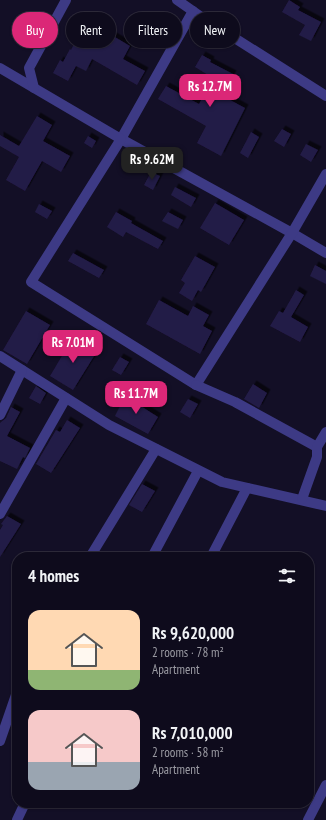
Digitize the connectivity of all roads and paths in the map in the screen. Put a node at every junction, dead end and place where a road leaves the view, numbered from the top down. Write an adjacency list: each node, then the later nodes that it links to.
1 (66, 0): 5 (street)
2 (177, 0): 3 (street)
3 (192, 11): 6 (street); 7 (street)
4 (0, 68): 5 (street)
5 (34, 88): 7 (street)
6 (326, 96)
7 (121, 139): 9 (street); 13 (street)
8 (326, 174): 9 (street)
9 (292, 233): 10 (street); 13 (street)
10 (326, 254)
11 (0, 356): 12 (street)
12 (22, 370): 14 (street); 15 (street)
13 (196, 385): 17 (street)
14 (66, 398): 18 (street); 23 (street)
15 (0, 415)
16 (326, 432): 17 (street)
17 (318, 447): 21 (street)
18 (156, 449): 19 (street); 24 (street)
19 (198, 470): 20 (street); 25 (street)
20 (248, 488): 21 (street); 26 (street)
21 (302, 499): 22 (street)
22 (326, 506)
23 (0, 514)
24 (93, 552)
25 (155, 552)
26 (214, 552)
27 (12, 706): 28 (street)
28 (0, 741)
29 (326, 785): 32 (street)
30 (23, 808): 31 (street)
31 (17, 820)
32 (308, 820)

